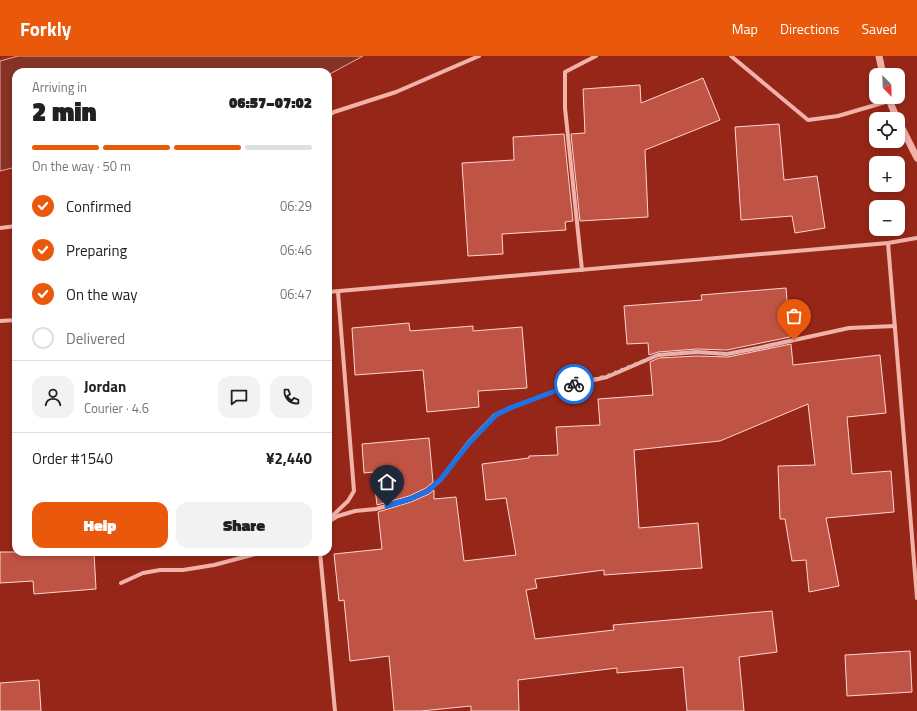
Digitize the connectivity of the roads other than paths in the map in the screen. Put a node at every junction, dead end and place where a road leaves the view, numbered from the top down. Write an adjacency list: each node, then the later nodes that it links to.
1 (479, 56): 7 (street)
2 (596, 56): 14 (street)
3 (731, 56): 6 (street)
4 (879, 56): 5 (street)
5 (882, 68)
6 (874, 104)
7 (332, 113)
8 (905, 134): 9 (street)
9 (917, 158)
10 (12, 226): 11 (street)
11 (0, 228)
12 (917, 238): 13 (street)
13 (888, 243): 14 (street); 19 (street)
14 (582, 270): 16 (street)
15 (332, 292): 16 (street)
16 (338, 292): 20 (street)
17 (12, 320): 18 (street)
18 (0, 321)
19 (895, 326): 21 (street); 25 (street)
20 (332, 517)
21 (332, 519)
22 (248, 556): 24 (street)
23 (320, 556): 26 (street)
24 (121, 583)
25 (917, 598)
26 (336, 711)

